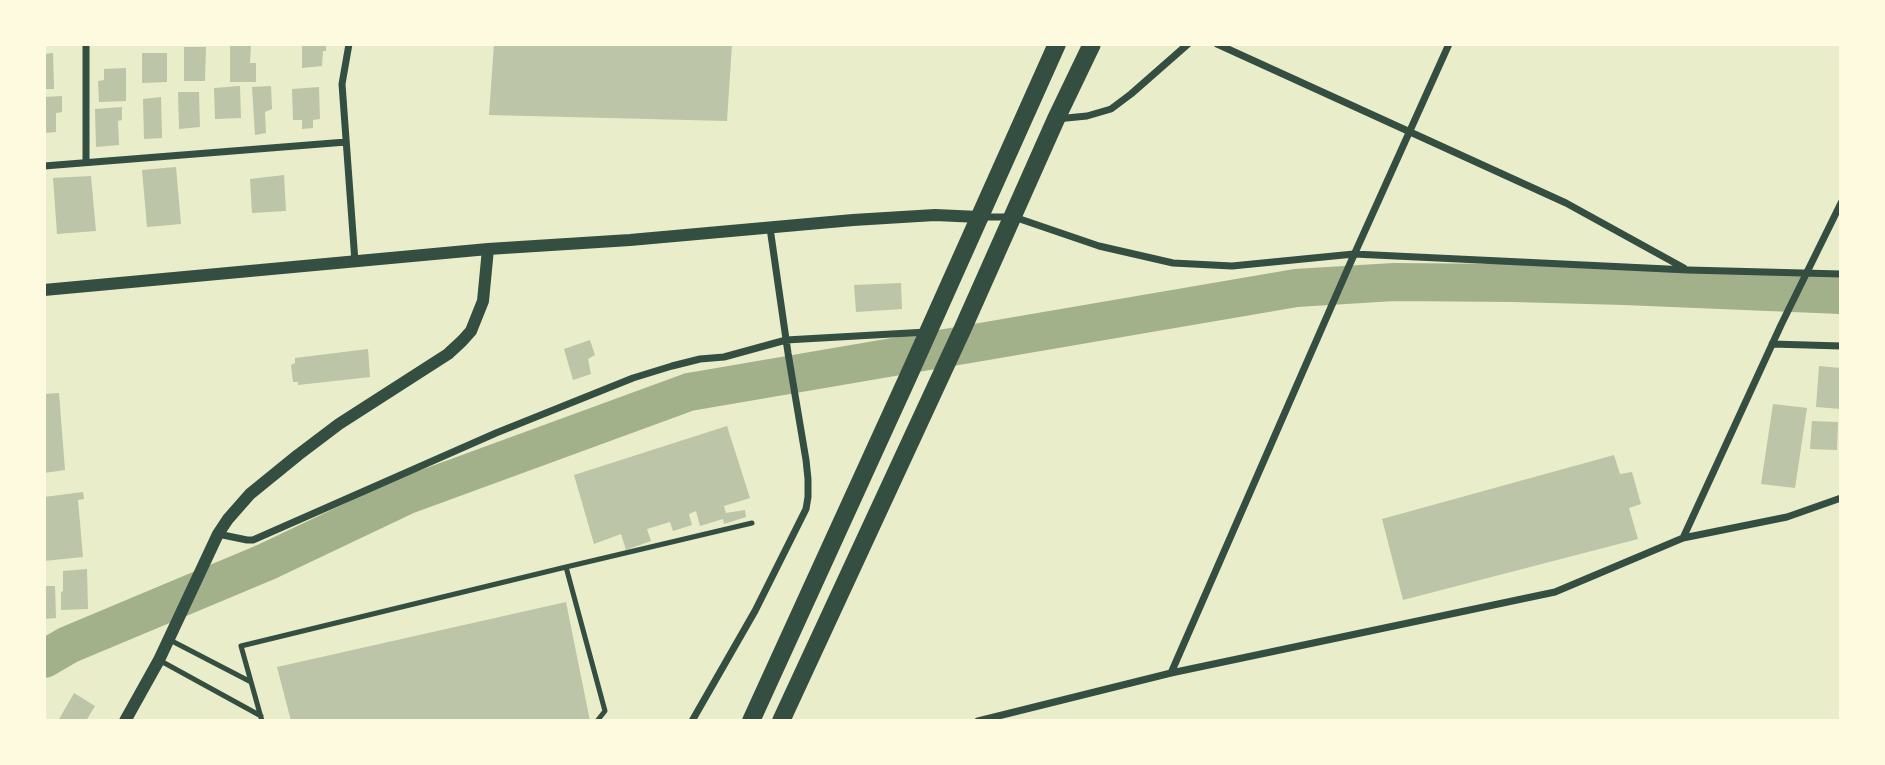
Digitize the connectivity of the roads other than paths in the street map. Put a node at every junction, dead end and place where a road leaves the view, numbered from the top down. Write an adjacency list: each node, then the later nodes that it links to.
1 (86, 44): 11 (street)
2 (349, 44): 10 (street)
3 (1057, 44): 15 (main road)
4 (1092, 44): 8 (main road)
5 (1188, 44): 8 (street)
6 (1217, 44): 9 (street)
7 (1449, 44): 9 (street)
8 (1056, 119): 14 (main road)
9 (1409, 133): 18 (street); 20 (street)
10 (346, 142): 11 (street); 19 (street)
11 (86, 162): 12 (street)
12 (44, 166)
13 (1841, 203): 21 (street)
14 (1014, 216): 15 (street); 18 (street); 42 (main road)
15 (979, 217): 16 (street); 24 (main road)
16 (770, 228): 17 (street); 25 (street)
17 (488, 249): 19 (street); 30 (street)
18 (1354, 254): 20 (street); 35 (street)
19 (355, 262): 23 (street)
20 (1688, 270): 21 (street)
21 (1807, 272): 22 (street); 26 (street)
22 (1841, 274)
23 (44, 290)
24 (928, 332): 25 (street); 41 (main road)
25 (786, 340): 30 (street); 40 (street)
26 (1772, 344): 27 (street); 31 (street)
27 (1841, 346)
28 (1841, 498): 31 (street)
29 (752, 523): 32 (lane)
30 (218, 534): 33 (street)
31 (1683, 538): 35 (street)
32 (566, 567): 36 (lane); 39 (lane)
33 (171, 633): 34 (street); 36 (lane)
34 (159, 660): 37 (lane); 38 (street)
35 (1171, 673): 43 (street)
36 (251, 682): 37 (lane)
37 (262, 718)
38 (125, 721)
39 (597, 721)
40 (692, 721)
41 (751, 721)
42 (781, 721)
43 (978, 721)

